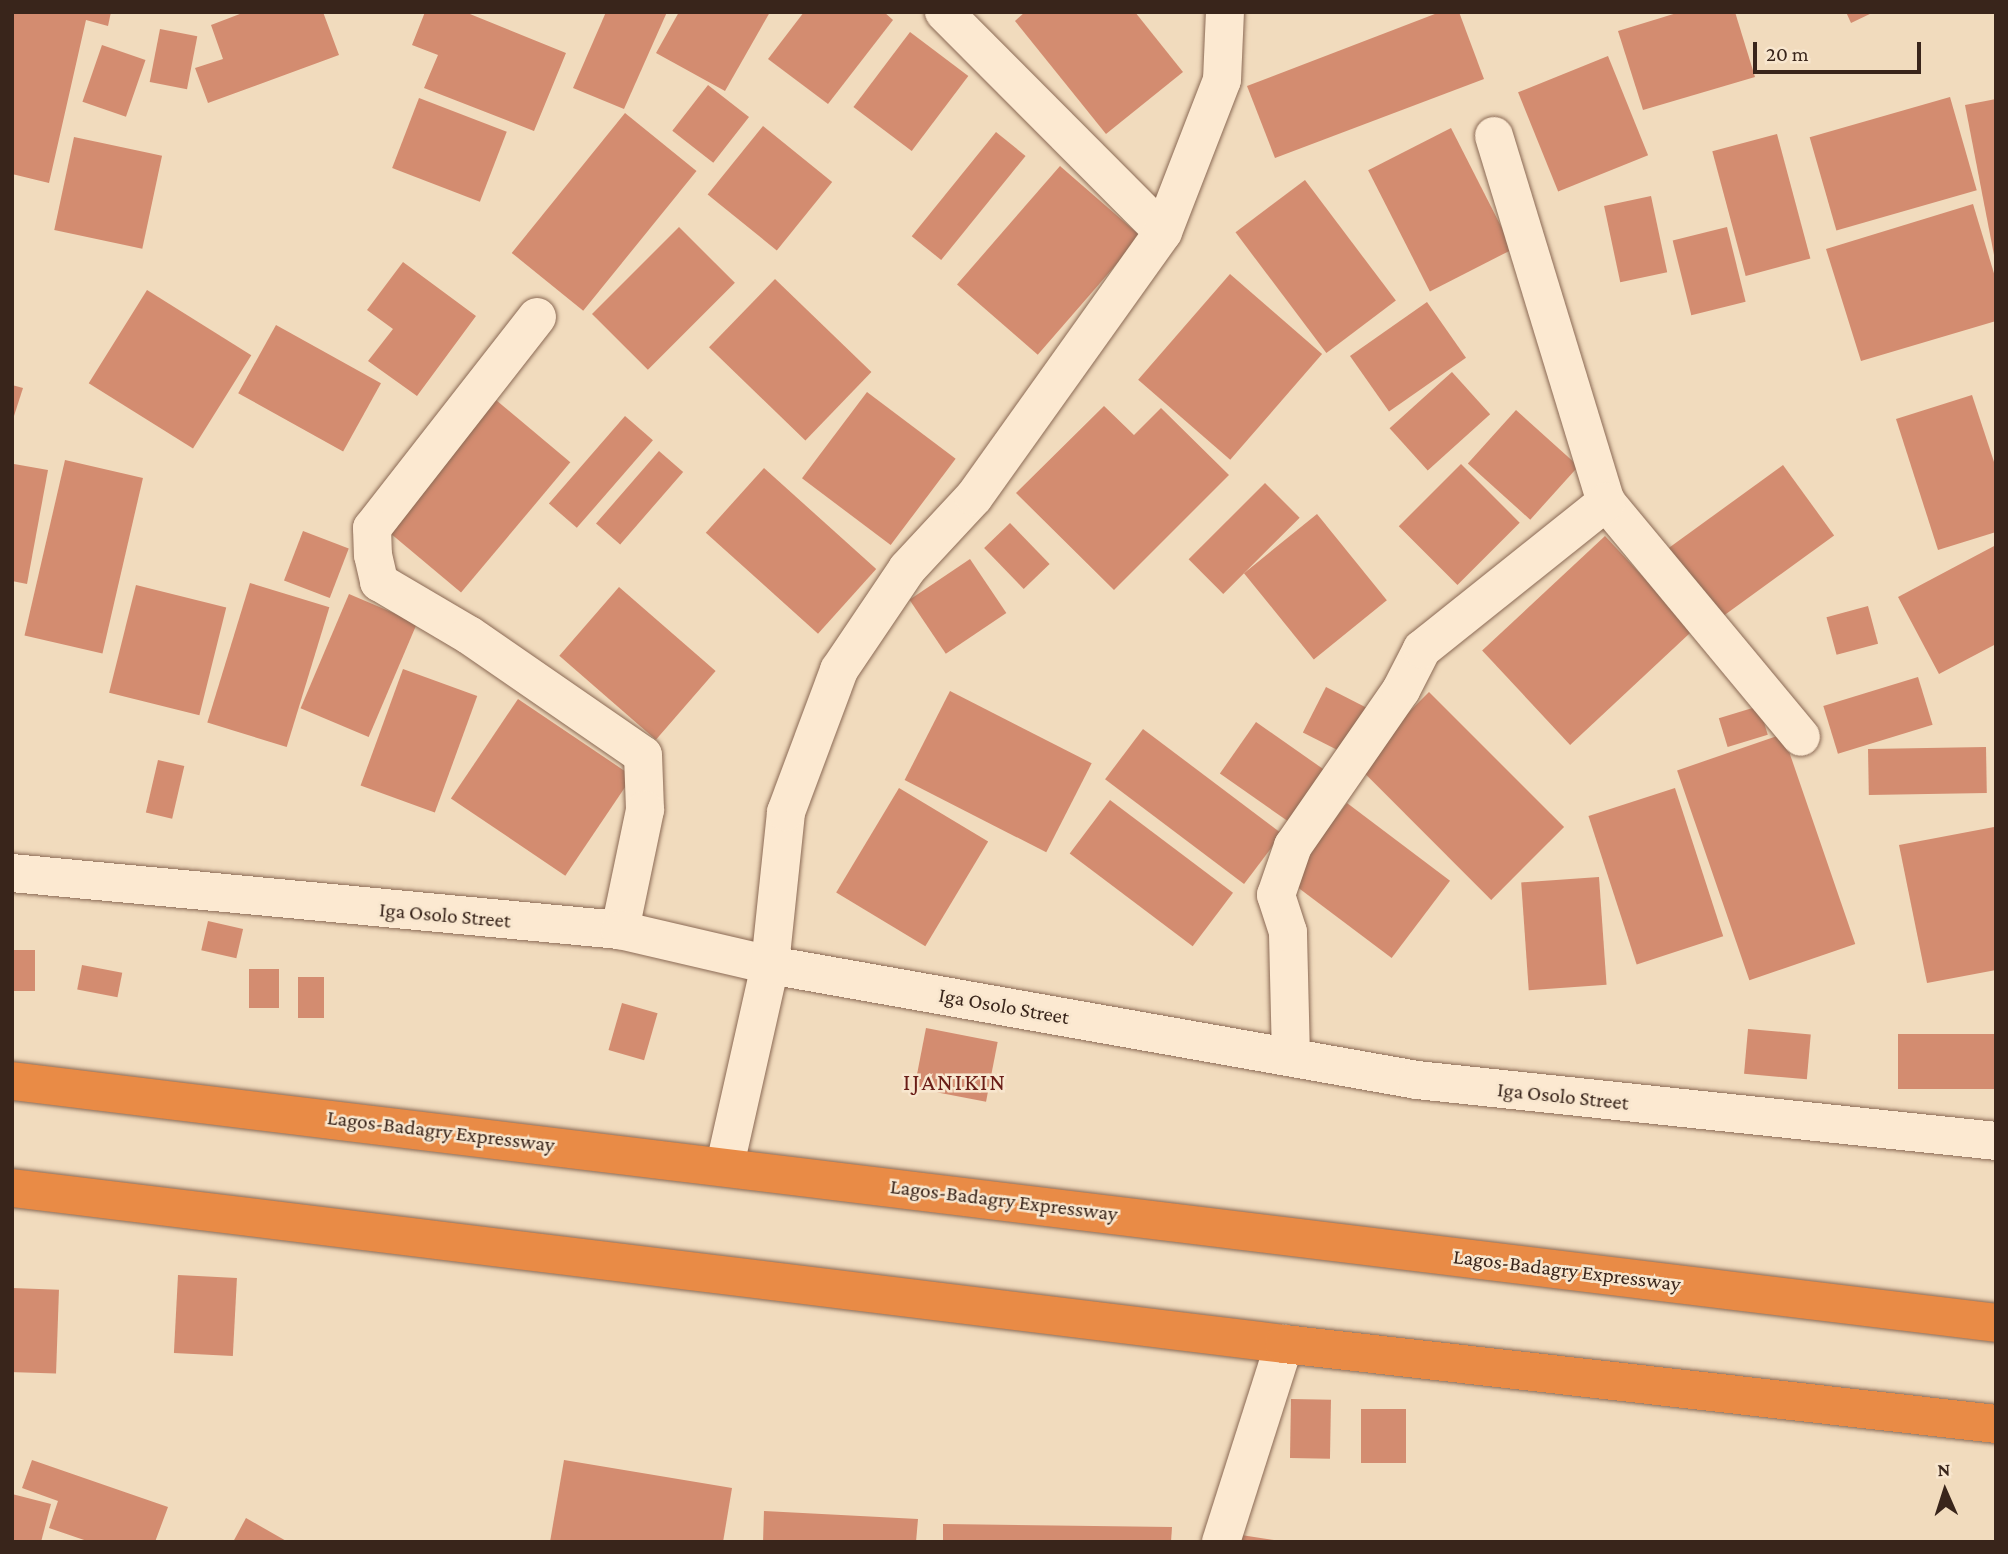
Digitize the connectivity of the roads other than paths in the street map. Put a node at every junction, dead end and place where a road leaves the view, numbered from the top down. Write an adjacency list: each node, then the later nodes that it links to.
1 (944, 12): 4 (street)
2 (1225, 12): 4 (street)
3 (1494, 136): 6 (street)
4 (1163, 232): 10 (street)
5 (537, 317): 9 (street)
6 (1606, 502): 7 (street); 11 (street)
7 (1801, 737)
8 (12, 873): 9 (street, Iga Osolo Street)
9 (620, 930): 10 (street, Iga Osolo Street)
10 (770, 965): 11 (street, Iga Osolo Street); 14 (street)
11 (1291, 1057): 13 (street, Iga Osolo Street)
12 (12, 1081): 14 (highway, Lagos-Badagry Expressway)
13 (1996, 1142)
14 (725, 1165): 16 (highway, Lagos-Badagry Expressway)
15 (12, 1188): 17 (highway)
16 (1996, 1323)
17 (1284, 1344): 18 (highway); 19 (street)
18 (1996, 1424)
19 (1221, 1542)

